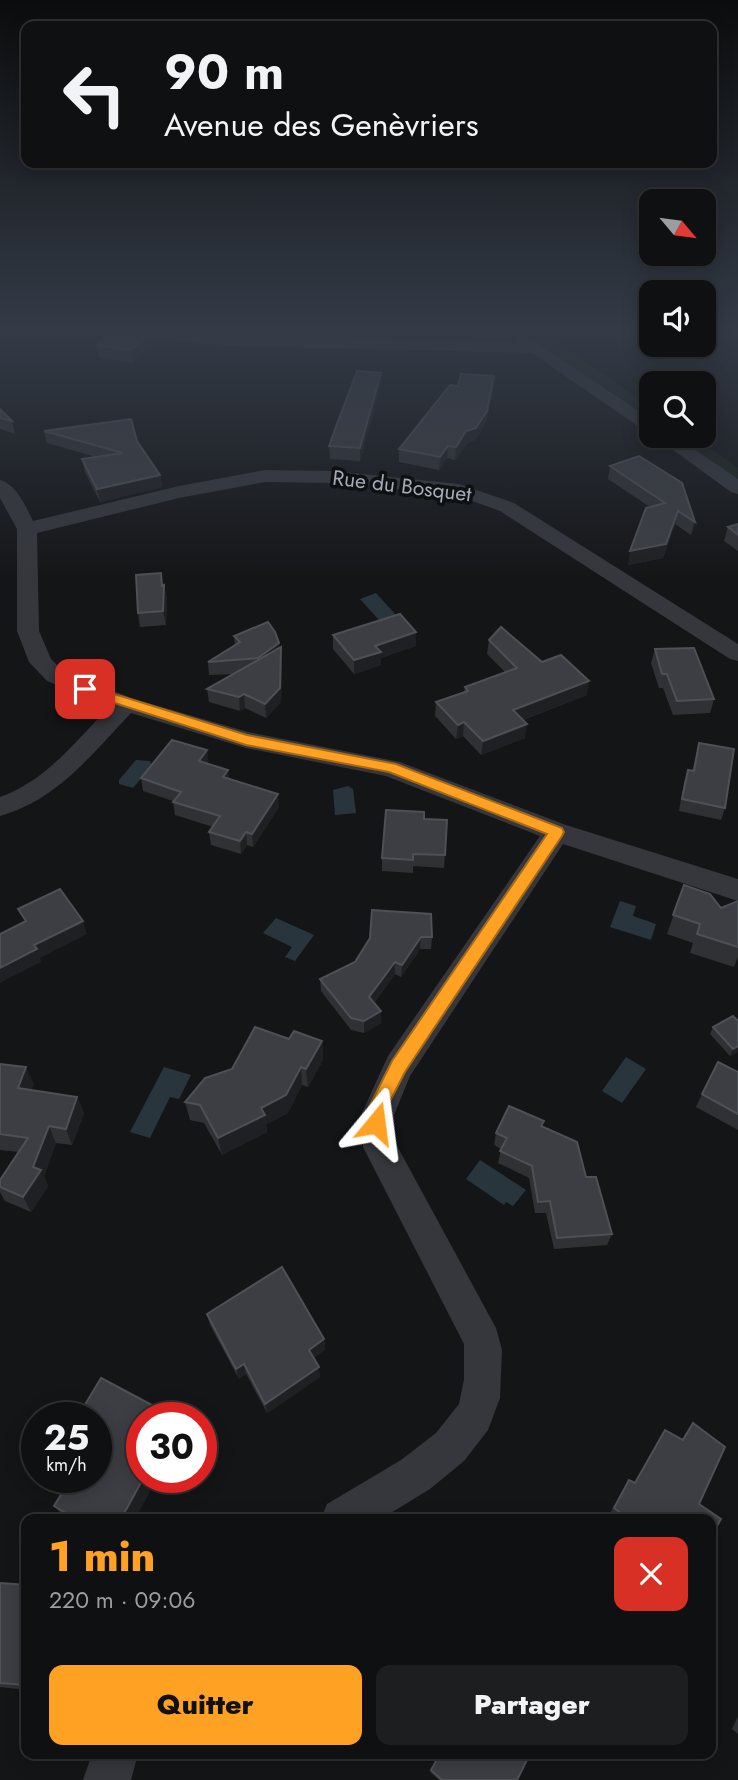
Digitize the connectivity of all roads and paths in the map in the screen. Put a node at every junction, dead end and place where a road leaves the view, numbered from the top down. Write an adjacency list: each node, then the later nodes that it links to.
1 (680, 448): 3 (street)
2 (0, 486): 4 (street)
3 (738, 488)
4 (27, 529): 5 (street, Rue du Bosquet); 6 (street)
5 (738, 654)
6 (126, 704): 7 (street); 8 (street)
7 (0, 807)
8 (556, 832): 9 (street); 10 (street)
9 (738, 890)
10 (350, 1514)
11 (113, 1759): 12 (street)
12 (107, 1780)

